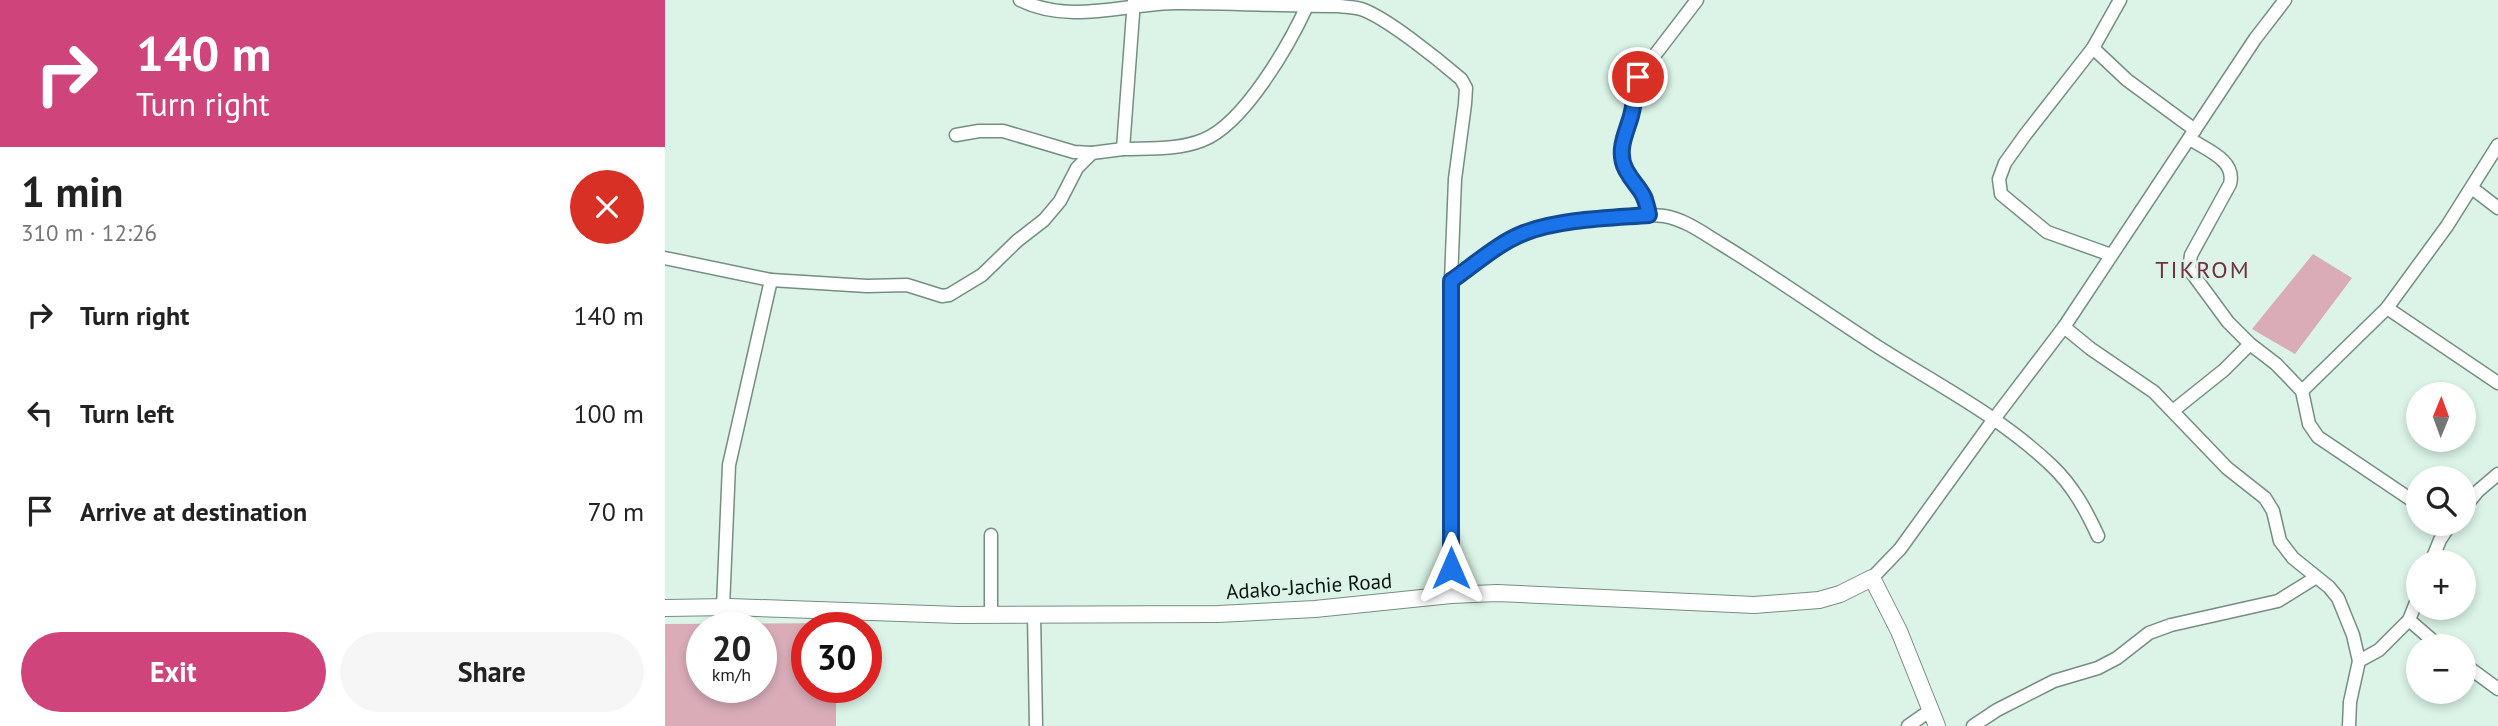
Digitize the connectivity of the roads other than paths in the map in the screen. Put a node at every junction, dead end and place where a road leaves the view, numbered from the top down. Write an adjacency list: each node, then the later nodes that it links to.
1 (1020, 0): 6 (street)
2 (1697, 0): 16 (street)
3 (2120, 0): 8 (street)
4 (2285, 0): 10 (street)
5 (1339, 3): 7 (street); 20 (street)
6 (1134, 4): 7 (street); 12 (street)
7 (1307, 6): 12 (street)
8 (2093, 48): 10 (street); 17 (street)
9 (956, 135): 13 (street)
10 (2193, 135): 17 (street); 23 (street)
11 (2498, 145): 14 (street)
12 (1123, 149): 13 (street)
13 (1092, 153): 19 (street)
14 (2472, 188): 15 (street); 21 (street)
15 (2498, 208)
16 (1649, 215): 20 (street); 27 (street)
17 (2111, 255): 22 (street)
18 (665, 258): 19 (street)
19 (771, 280): 36 (street)
20 (1451, 281): 35 (street)
21 (2387, 308): 24 (street); 25 (street)
22 (2064, 327): 26 (street); 27 (street)
23 (2250, 344): 25 (street); 26 (street)
24 (2498, 383)
25 (2302, 391): 30 (street)
26 (2173, 410): 34 (street)
27 (1994, 419): 32 (street); 33 (street)
28 (2498, 474): 29 (street)
29 (2476, 493)
30 (2406, 496)
31 (992, 534): 38 (street)
32 (2098, 536)
33 (1872, 578): 35 (street, Adako-Jachie Road); 45 (street)
34 (2315, 578): 42 (street); 49 (street)
35 (1451, 594): 39 (street, Adako-Jachie Road)
36 (723, 607): 37 (street, Adako-Jachie Road); 38 (street, Adako-Jachie Road)
37 (665, 608)
38 (991, 613): 39 (street, Adako-Jachie Road)
39 (1034, 614): 46 (street)
40 (2410, 620): 41 (street); 42 (street)
41 (2426, 634)
42 (2359, 661): 50 (street)
43 (2476, 673): 44 (street)
44 (2498, 689)
45 (1931, 710): 47 (street); 48 (street)
46 (1036, 726)
47 (1908, 726)
48 (1937, 726)
49 (1973, 726)
50 (2349, 726)

